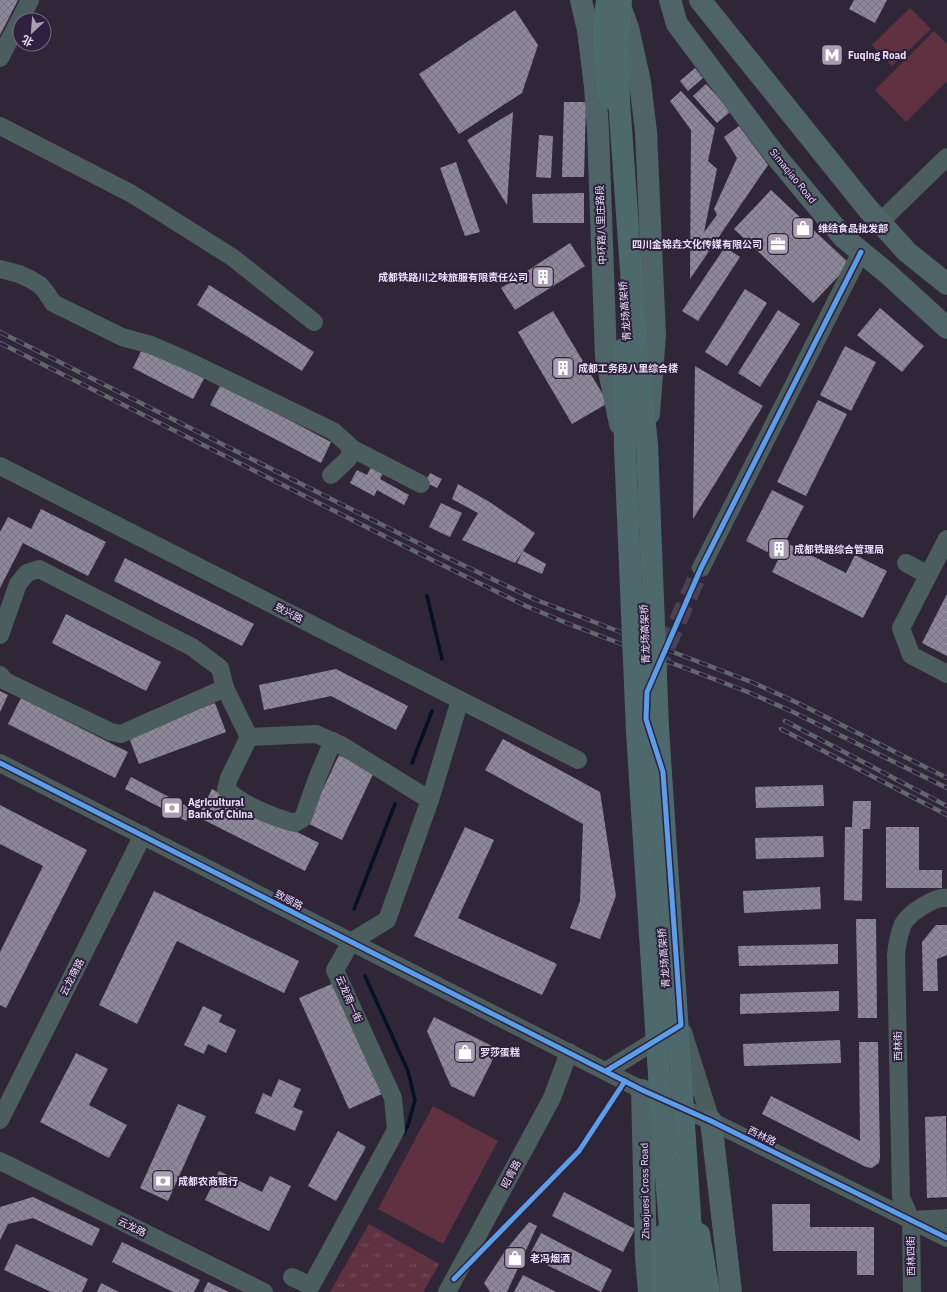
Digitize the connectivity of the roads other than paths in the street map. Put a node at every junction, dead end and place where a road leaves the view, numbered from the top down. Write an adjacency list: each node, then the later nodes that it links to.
1 (30, 0): 9 (street)
2 (581, 0): 20 (main road, 中环路八里庄路段, bridge)
3 (607, 0): 20 (highway, 青龙场高架桥, bridge)
4 (618, 0): 19 (main road, bridge)
5 (621, 0): 19 (highway, 青龙场高架桥, bridge)
6 (671, 0): 12 (main road); 13 (main road, Simaqiao Road)
7 (689, 0): 12 (main road)
8 (700, 0): 12 (main road)
9 (0, 58)
10 (0, 126): 17 (street)
11 (947, 157): 12 (street)
12 (865, 223): 15 (main road); 16 (main road)
13 (861, 252): 15 (main road, Simaqiao Road); 27 (street)
14 (0, 269): 21 (street)
15 (887, 273): 18 (main road, Simaqiao Road)
16 (947, 284)
17 (314, 322)
18 (947, 328)
19 (646, 445): 50 (highway, 青龙场高架桥, bridge)
20 (625, 448): 49 (highway, 青龙场高架桥, bridge)
21 (353, 449): 23 (street); 24 (street)
22 (0, 466): 34 (street, 致兴路)
23 (331, 476)
24 (421, 484)
25 (945, 548): 28 (street)
26 (906, 563): 28 (street)
27 (701, 568)
28 (928, 575): 30 (street)
29 (0, 635): 32 (street)
30 (947, 674)
31 (0, 675): 32 (street)
32 (225, 688): 35 (street)
33 (647, 692): 43 (street)
34 (460, 700): 37 (street, 致兴路); 39 (street, 云龙南一街)
35 (249, 738): 36 (street); 36 (street)
36 (333, 741): 39 (street)
37 (578, 760)
38 (0, 763): 40 (street, 致顺路)
39 (430, 800): 42 (street, 云龙南一街)
40 (143, 835): 42 (street, 致顺路); 47 (street, 云龙南路)
41 (947, 898): 53 (street, 西林街)
42 (351, 942): 44 (street, 致顺路); 55 (street, 云龙南一街)
43 (681, 1025): 45 (street); 48 (street)
44 (569, 1052): 45 (street, 西林路); 57 (street, 昭青路)
45 (606, 1071): 46 (street, 西林路)
46 (642, 1090): 48 (street, 西林路); 58 (main road, Zhaojuesi Cross Road)
47 (0, 1120)
48 (711, 1121): 53 (street, 西林路); 63 (main road)
49 (663, 1137): 59 (highway, bridge); 60 (highway, 青龙场高架桥, bridge)
50 (684, 1139): 61 (highway, 青龙场高架桥, bridge); 62 (highway, bridge)
51 (0, 1161): 56 (street, 云龙路)
52 (947, 1218): 53 (street)
53 (911, 1220): 54 (street, 西林路); 64 (street, 西林四街)
54 (947, 1238)
55 (292, 1277)
56 (264, 1292)
57 (447, 1292)
58 (649, 1292)
59 (662, 1292)
60 (675, 1292)
61 (694, 1292)
62 (709, 1292)
63 (731, 1292)
64 (912, 1292)

